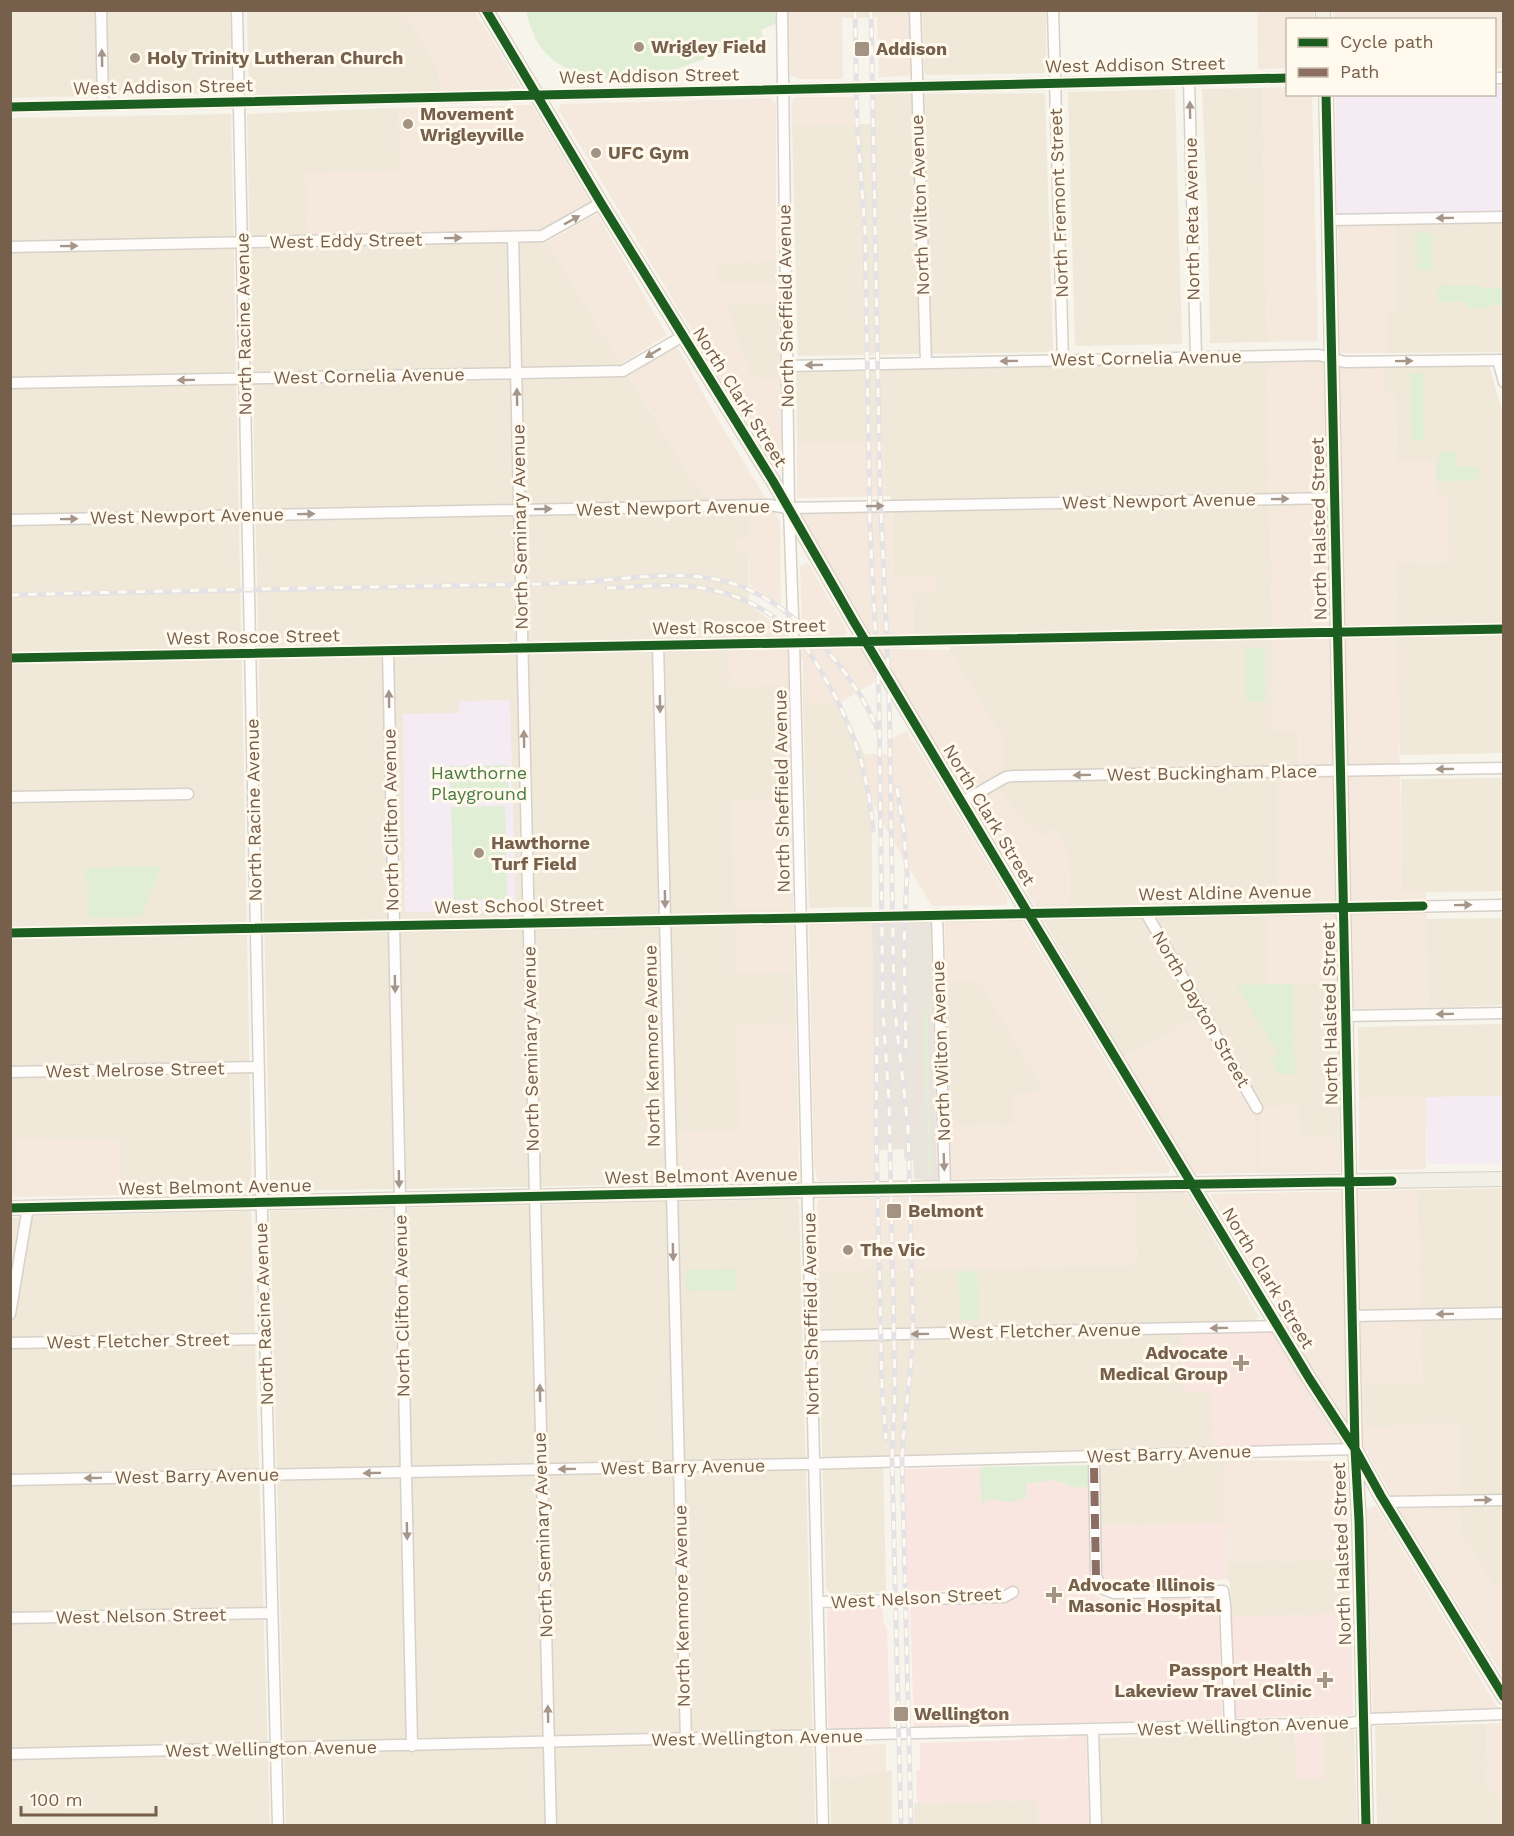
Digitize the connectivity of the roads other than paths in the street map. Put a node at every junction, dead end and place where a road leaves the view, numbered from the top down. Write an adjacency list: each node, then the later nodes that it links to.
1 (101, 10): 15 (street, one-way to 1)
2 (237, 10): 14 (street, North Racine Avenue)
3 (486, 10): 12 (main road, North Clark Street)
4 (782, 10): 11 (street, North Sheffield Avenue)
5 (915, 10): 10 (street, North Wilton Avenue)
6 (1053, 10): 9 (street, North Fremont Street)
7 (1286, 78): 8 (street, West Addison Street)
8 (1189, 80): 9 (street, West Addison Street); 24 (street, North Reta Avenue, one-way to 8)
9 (1055, 83): 10 (street, West Addison Street); 26 (street, North Fremont Street)
10 (917, 86): 11 (street, West Addison Street); 28 (street, North Wilton Avenue)
11 (783, 89): 12 (street, West Addison Street); 29 (street, North Sheffield Avenue)
12 (537, 95): 14 (street, West Addison Street); 17 (main road, North Clark Street)
13 (1326, 96): 19 (main road, North Halsted Street)
14 (239, 102): 15 (street, West Addison Street); 21 (street, North Racine Avenue)
15 (103, 105): 16 (street, West Addison Street)
16 (10, 107)
17 (601, 203): 20 (street, West Eddy Street, one-way to 17); 23 (main road, North Clark Street)
18 (1503, 217): 19 (street, one-way to 19)
19 (1329, 220): 25 (main road, North Halsted Street)
20 (513, 237): 21 (street, West Eddy Street, one-way to 20); 30 (street, North Seminary Avenue)
21 (242, 243): 22 (street, West Eddy Street, one-way to 21); 31 (street, North Racine Avenue)
22 (10, 248)
23 (683, 336): 30 (street, West Cornelia Avenue, one-way to 30); 35 (main road, North Clark Street)
24 (1196, 357): 25 (street, West Cornelia Avenue); 26 (street, West Cornelia Avenue)
25 (1332, 359): 27 (street, West Cornelia Avenue, one-way to 27); 34 (main road, North Halsted Street)
26 (1063, 360): 28 (street, West Cornelia Avenue, one-way to 28)
27 (1501, 360): 32 (street)
28 (926, 363): 29 (street, West Cornelia Avenue, one-way to 29)
29 (787, 366): 35 (street, North Sheffield Avenue)
30 (516, 373): 31 (street, West Cornelia Avenue); 36 (street, North Seminary Avenue, one-way to 30)
31 (245, 378): 33 (street, West Cornelia Avenue, one-way to 33); 37 (street, North Racine Avenue)
32 (1503, 382)
33 (10, 383)
34 (1335, 498): 35 (street, West Newport Avenue, one-way to 34); 40 (main road, North Halsted Street)
35 (789, 508): 36 (street, West Newport Avenue, one-way to 35); 41 (main road, North Clark Street); 42 (street, North Sheffield Avenue)
36 (519, 510): 37 (street, West Newport Avenue, one-way to 36); 44 (street, North Seminary Avenue)
37 (248, 515): 38 (street, West Newport Avenue, one-way to 37); 46 (street, North Racine Avenue)
38 (10, 520)
39 (1503, 629): 40 (street, West Roscoe Street)
40 (1338, 633): 41 (street, West Roscoe Street); 49 (main road, North Halsted Street)
41 (866, 641): 42 (street, West Roscoe Street); 52 (main road, North Clark Street)
42 (794, 643): 43 (street, West Roscoe Street); 58 (street, North Sheffield Avenue)
43 (658, 645): 44 (street, West Roscoe Street); 59 (street, North Kenmore Avenue, one-way to 59)
44 (522, 648): 45 (street, West Roscoe Street); 60 (street, North Seminary Avenue, one-way to 44)
45 (387, 651): 46 (street, West Roscoe Street); 61 (street, North Clifton Avenue, one-way to 45)
46 (250, 653): 47 (street, West Roscoe Street); 62 (street, North Racine Avenue)
47 (10, 658)
48 (1503, 768): 49 (street, West Buckingham Place, one-way to 49)
49 (1341, 770): 52 (street, West Buckingham Place, one-way to 52); 54 (main road, North Halsted Street)
50 (188, 794): 51 (street)
51 (10, 797)
52 (962, 802): 56 (main road, North Clark Street)
53 (1503, 905): 54 (street, West Aldine Avenue, one-way to 53)
54 (1344, 907): 55 (street, West Aldine Avenue); 65 (main road, North Halsted Street)
55 (1145, 911): 56 (street, West Aldine Avenue); 68 (street, North Dayton Street)
56 (1028, 913): 57 (street, West School Street); 71 (main road, North Clark Street)
57 (937, 915): 58 (street, West School Street); 72 (street, North Wilton Avenue, one-way to 72)
58 (801, 917): 59 (street, West School Street); 73 (street, North Sheffield Avenue)
59 (665, 920): 60 (street, West School Street); 74 (street, North Kenmore Avenue)
60 (529, 922): 61 (street, West School Street); 75 (street, North Seminary Avenue)
61 (394, 925): 62 (street, West School Street); 76 (street, North Clifton Avenue, one-way to 76)
62 (256, 928): 63 (street, West School Street); 66 (street, North Racine Avenue)
63 (10, 933)
64 (1503, 1013): 65 (street, one-way to 65)
65 (1346, 1016): 70 (main road, North Halsted Street)
66 (259, 1067): 67 (street, West Melrose Street); 77 (street, North Racine Avenue)
67 (10, 1072)
68 (1257, 1108)
69 (1503, 1179): 70 (main road, West Belmont Avenue)
70 (1350, 1182): 71 (main road, West Belmont Avenue); 82 (main road, North Halsted Street)
71 (1192, 1183): 72 (main road, West Belmont Avenue); 83 (main road, North Clark Street)
72 (945, 1188): 73 (main road, West Belmont Avenue)
73 (808, 1190): 74 (main road, West Belmont Avenue); 84 (street, North Sheffield Avenue)
74 (672, 1193): 75 (main road, West Belmont Avenue); 89 (street, North Kenmore Avenue, one-way to 89)
75 (535, 1196): 76 (main road, West Belmont Avenue); 91 (street, North Seminary Avenue, one-way to 75)
76 (400, 1199): 77 (main road, West Belmont Avenue); 92 (street, North Clifton Avenue)
77 (261, 1202): 79 (main road, West Belmont Avenue); 85 (street, North Racine Avenue)
78 (10, 1208): 79 (main road, West Belmont Avenue)
79 (28, 1208): 81 (street)
80 (1503, 1313): 82 (street, one-way to 82)
81 (10, 1314)
82 (1353, 1316): 87 (main road, North Halsted Street)
83 (1278, 1326): 84 (street, West Fletcher Avenue, one-way to 84); 87 (main road, North Clark Street)
84 (811, 1336): 88 (street, North Sheffield Avenue)
85 (265, 1339): 86 (street, West Fletcher Street); 93 (street, North Racine Avenue)
86 (10, 1343)
87 (1355, 1449): 88 (street, West Barry Avenue); 96 (main road, North Clark Street); 103 (main road, North Halsted Street)
88 (814, 1464): 89 (street, West Barry Avenue); 98 (street, North Sheffield Avenue)
89 (679, 1467): 91 (street, West Barry Avenue, one-way to 91); 107 (street, North Kenmore Avenue)
90 (1094, 1468): 104 (street)
91 (542, 1469): 92 (street, West Barry Avenue); 108 (street, North Seminary Avenue, one-way to 91)
92 (406, 1472): 93 (street, West Barry Avenue, one-way to 93); 109 (street, North Clifton Avenue, one-way to 109)
93 (269, 1475): 94 (street, West Barry Avenue, one-way to 94); 99 (street, North Racine Avenue)
94 (10, 1480)
95 (1503, 1500): 96 (street, one-way to 95)
96 (1385, 1502): 101 (main road, North Clark Street)
97 (1014, 1592): 98 (street, West Nelson Street)
98 (818, 1602): 106 (street, North Sheffield Avenue)
99 (273, 1613): 100 (street, West Nelson Street); 110 (street, North Racine Avenue)
100 (10, 1618)
101 (1503, 1696)
102 (1503, 1714): 103 (street, West Wellington Avenue)
103 (1364, 1721): 104 (street, West Wellington Avenue); 116 (main road, North Halsted Street)
104 (1230, 1726): 105 (street, West Wellington Avenue)
105 (1093, 1730): 106 (street, West Wellington Avenue); 115 (street)
106 (821, 1736): 107 (street, West Wellington Avenue); 114 (street, North Sheffield Avenue)
107 (686, 1740): 108 (street, West Wellington Avenue)
108 (549, 1743): 109 (street, West Wellington Avenue); 113 (street, North Seminary Avenue)
109 (412, 1746): 110 (street, West Wellington Avenue)
110 (276, 1748): 111 (street, West Wellington Avenue); 112 (street, North Racine Avenue)
111 (10, 1754)
112 (278, 1826)
113 (551, 1826)
114 (823, 1826)
115 (1096, 1826)
116 (1366, 1826)

